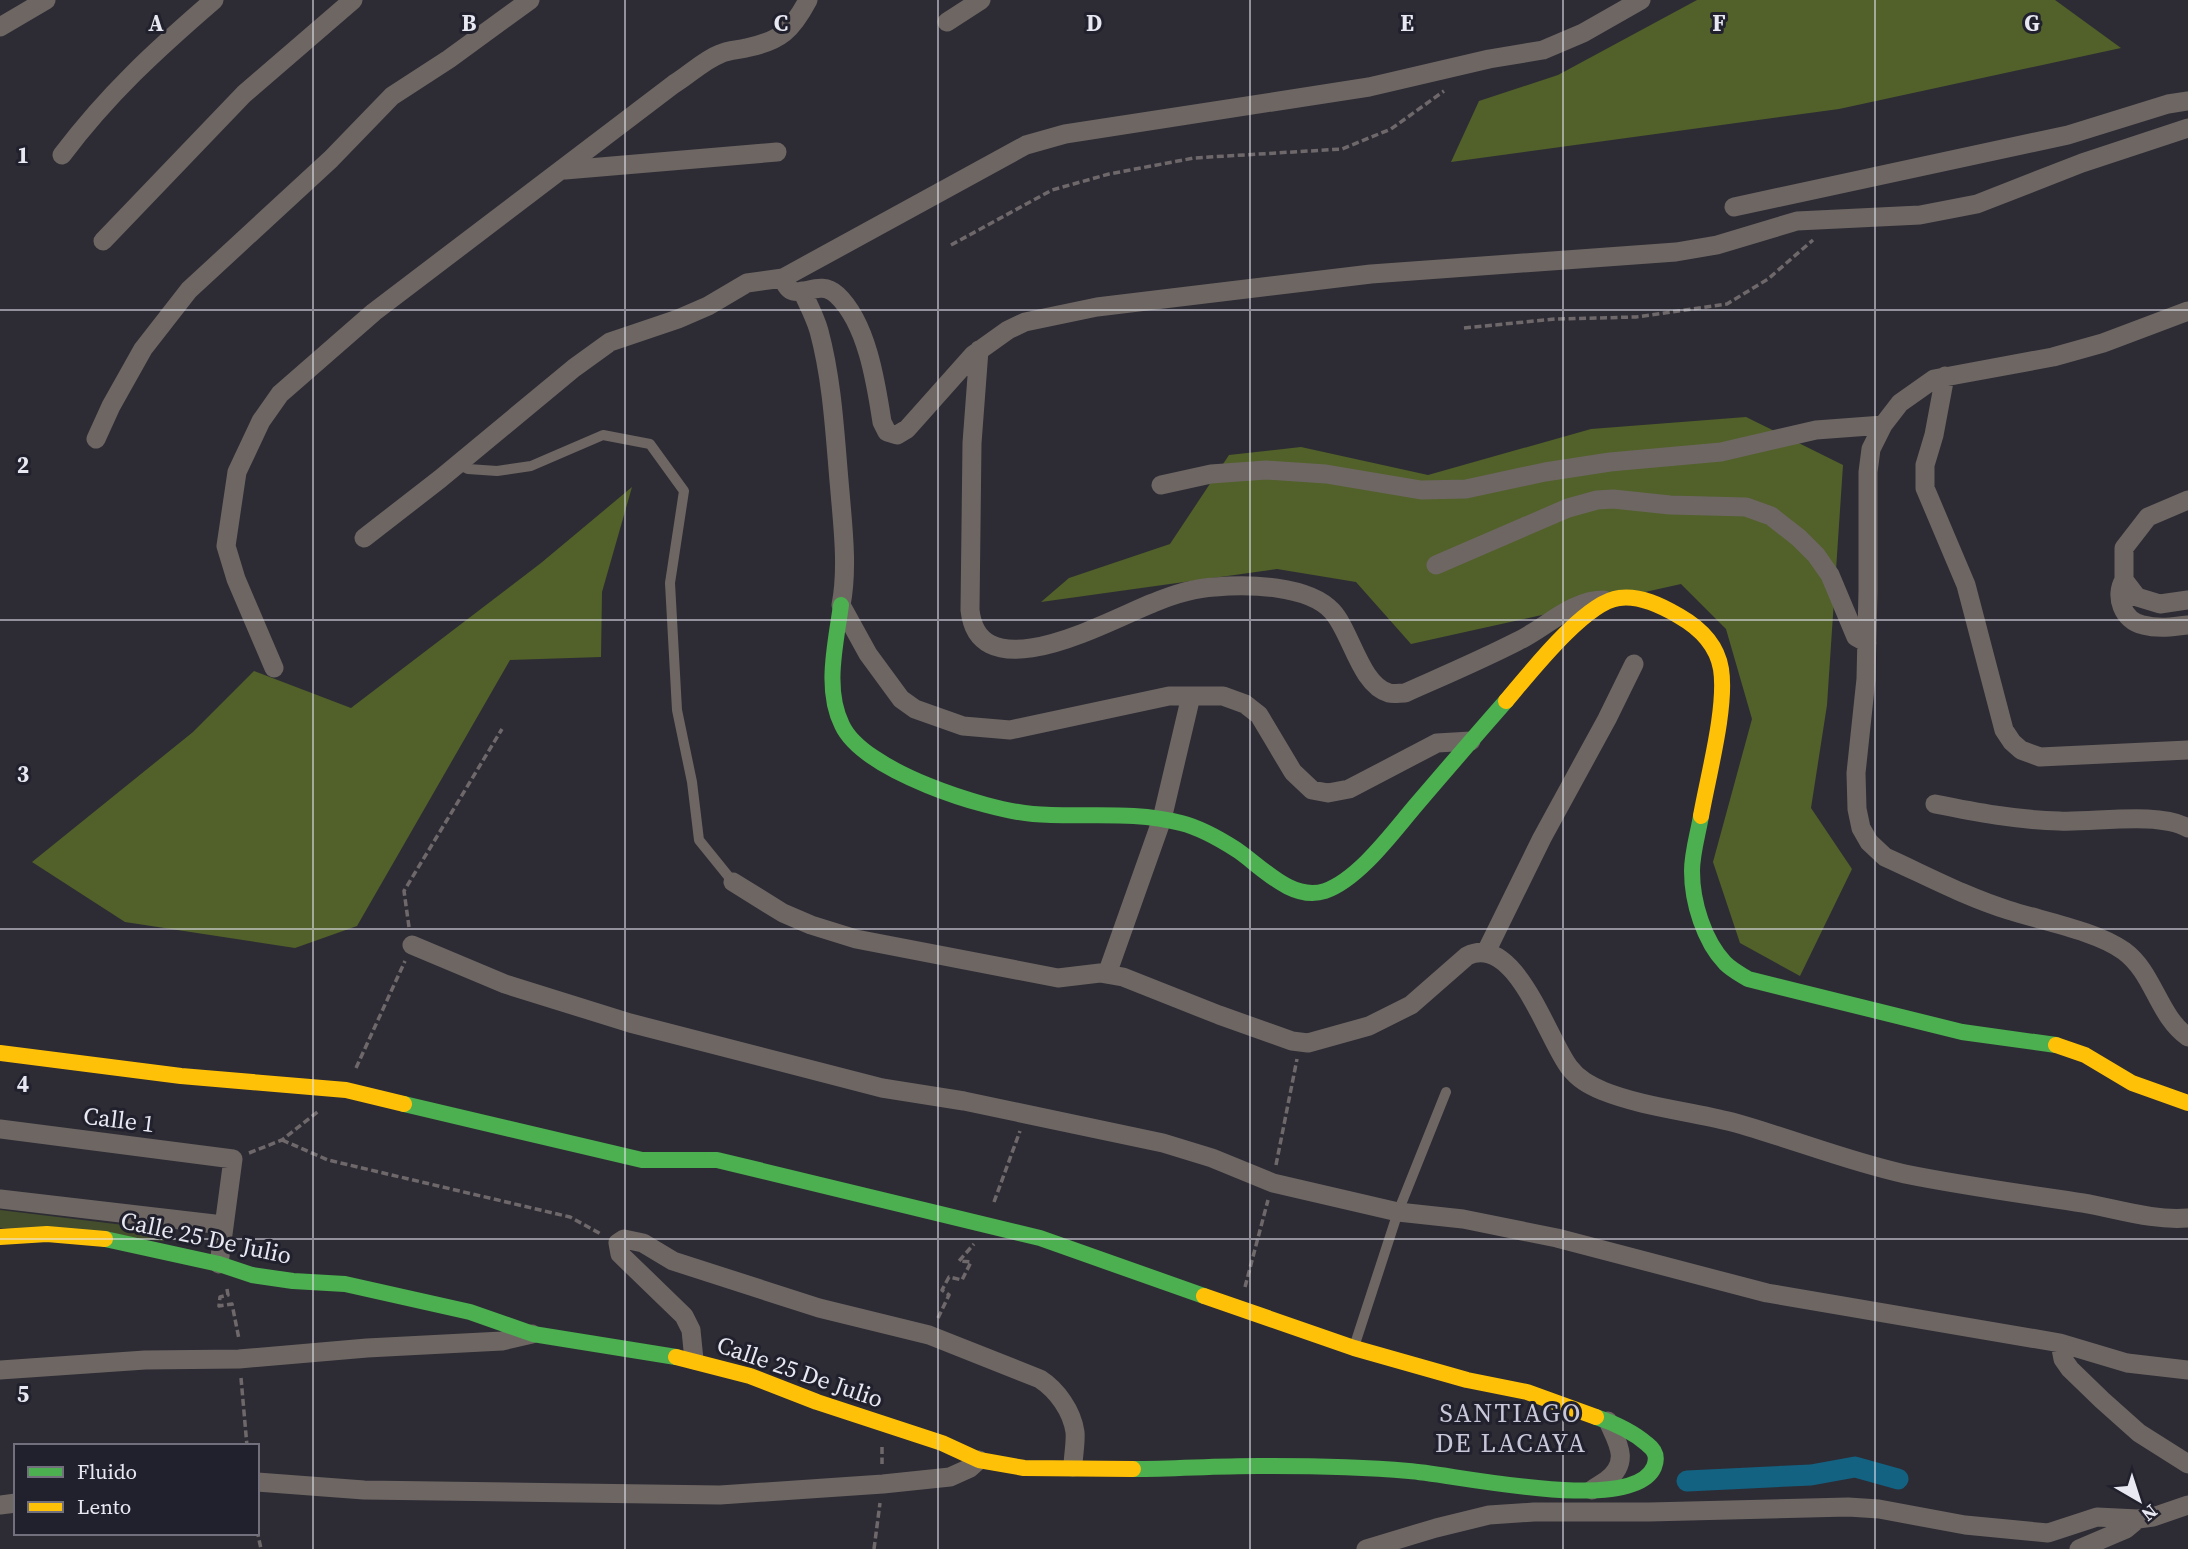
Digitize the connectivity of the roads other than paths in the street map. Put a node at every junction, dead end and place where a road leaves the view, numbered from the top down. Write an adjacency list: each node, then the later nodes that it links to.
1 (46, 0): 9 (street)
2 (214, 0): 13 (street)
3 (353, 0): 16 (street)
4 (530, 0): 23 (street)
5 (808, 0): 14 (street)
6 (981, 0): 8 (street)
7 (1641, 0): 17 (street)
8 (947, 22)
9 (0, 27)
10 (2188, 101): 15 (street)
11 (2188, 128): 20 (street)
12 (777, 152): 14 (street)
13 (62, 155)
14 (564, 170): 36 (street)
15 (1734, 207)
16 (103, 240)
17 (783, 278): 18 (street); 24 (street)
18 (802, 291): 20 (street); 32 (street)
19 (2188, 311): 21 (street)
20 (979, 350): 30 (street)
21 (1945, 376): 22 (street); 39 (street)
22 (1883, 425): 25 (street); 34 (street)
23 (96, 439)
24 (458, 464): 27 (street); 43 (lane)
25 (1161, 485)
26 (2188, 500): 29 (street)
27 (364, 538)
28 (1436, 565): 34 (street)
29 (2124, 580): 31 (street); 33 (street)
30 (1609, 600): 38 (street); 50 (street)
31 (2188, 600)
32 (841, 605): 37 (street); 41 (street)
33 (2188, 625)
34 (1867, 643): 47 (street)
35 (1634, 664): 45 (street)
36 (274, 668)
37 (1191, 696): 38 (street); 41 (street)
38 (1471, 741): 41 (street)
39 (2188, 751)
40 (1934, 804): 42 (street)
41 (1162, 819): 46 (street)
42 (2188, 828)
43 (733, 882): 46 (street)
44 (412, 946): 53 (street)
45 (1486, 952): 46 (street); 54 (street)
46 (1107, 974)
47 (2188, 1037)
48 (0, 1053): 60 (street)
49 (1446, 1092): 53 (lane)
50 (2188, 1103)
51 (0, 1129): 55 (street, Calle 1)
52 (0, 1199): 55 (street)
53 (1398, 1212): 59 (street); 60 (lane)
54 (2188, 1218)
55 (223, 1224): 57 (street)
56 (0, 1237): 57 (street, Calle 25 De Julio)
57 (219, 1264): 58 (street, Calle 25 De Julio)
58 (533, 1334): 61 (street, Calle 25 De Julio); 62 (street)
59 (2060, 1343): 63 (street); 66 (street)
60 (1354, 1348): 64 (street)
61 (694, 1360): 65 (street, Calle 25 De Julio); 67 (street)
62 (0, 1370)
63 (2188, 1370)
64 (1608, 1421): 70 (street); 70 (street, Calle 25 De Julio)
65 (979, 1460): 67 (street, Calle 25 De Julio); 68 (street)
66 (2188, 1464)
67 (1073, 1467): 69 (street, Calle 25 De Julio)
68 (259, 1482)
69 (1531, 1488): 70 (street, Calle 25 De Julio); 72 (street)
70 (1591, 1491)
71 (2188, 1505): 73 (street)
72 (1534, 1512): 73 (street); 74 (street)
73 (2138, 1519): 75 (street)
74 (1366, 1549)
75 (2079, 1549)

